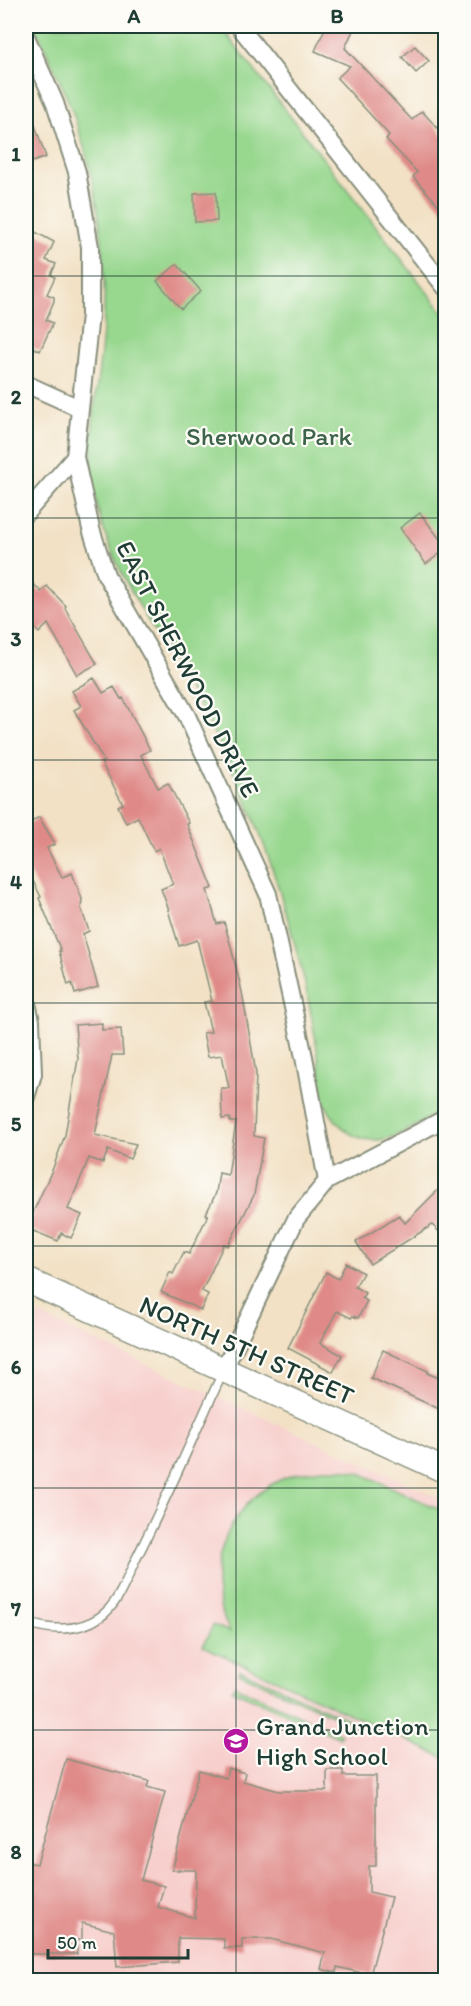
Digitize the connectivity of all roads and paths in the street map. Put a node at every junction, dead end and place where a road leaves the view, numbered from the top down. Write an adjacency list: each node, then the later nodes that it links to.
1 (245, 27): 3 (street)
2 (26, 37): 6 (street, EAST SHERWOOD DRIVE)
3 (439, 266): 4 (street)
4 (446, 288)
5 (26, 384): 6 (street)
6 (79, 408): 7 (street, EAST SHERWOOD DRIVE)
7 (75, 458): 8 (street); 12 (street, EAST SHERWOOD DRIVE)
8 (26, 513)
9 (26, 999): 10 (street)
10 (26, 1097)
11 (446, 1118): 12 (street)
12 (327, 1181): 14 (street)
13 (26, 1280): 14 (street, NORTH 5TH STREET)
14 (223, 1371): 15 (street, NORTH 5TH STREET); 16 (lane)
15 (446, 1471)
16 (26, 1622)

